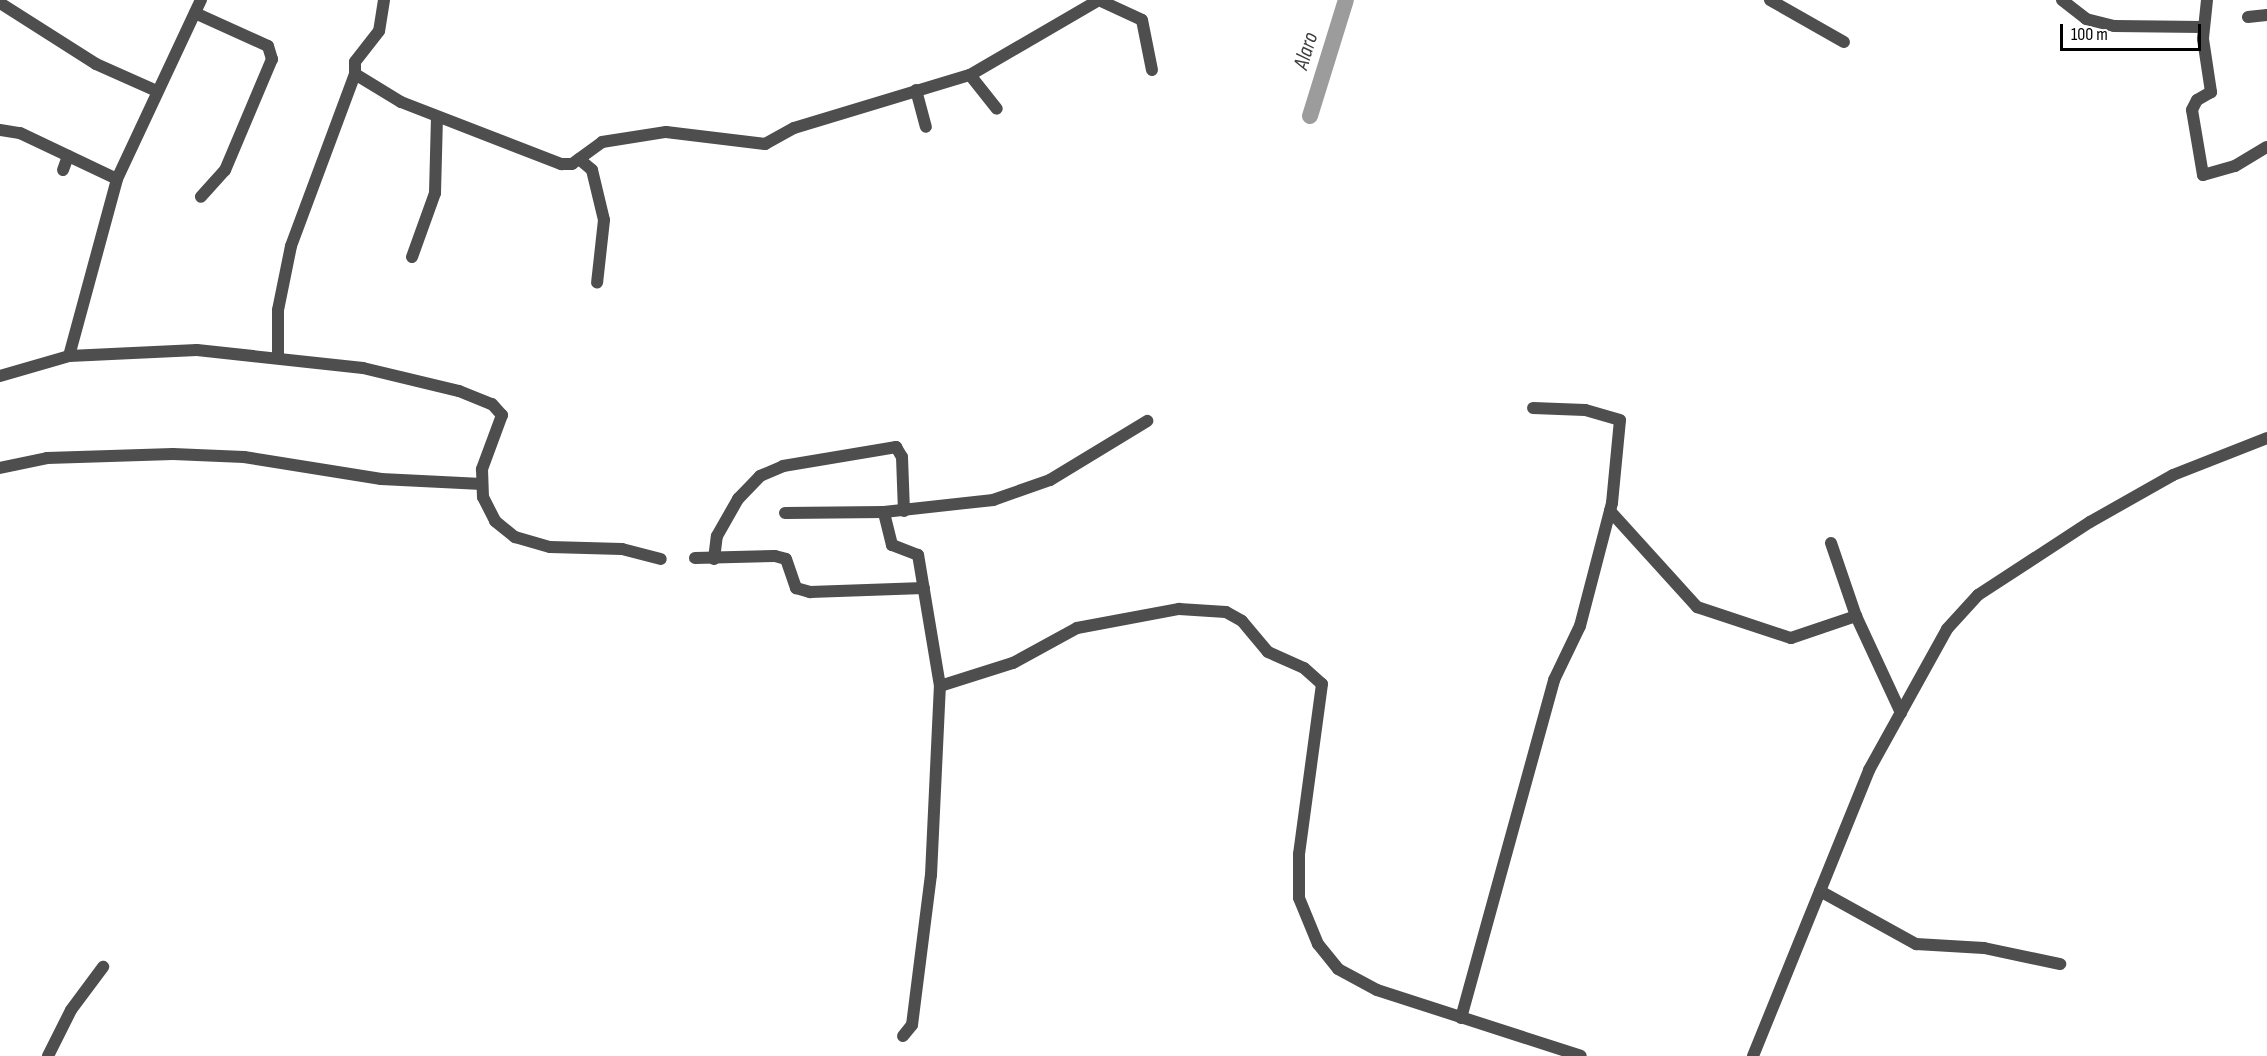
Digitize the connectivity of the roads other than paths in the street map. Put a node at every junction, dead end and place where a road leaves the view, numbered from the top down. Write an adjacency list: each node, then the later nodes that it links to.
1 (201, 0): 7 (street)
2 (384, 0): 13 (street)
3 (1770, 0): 11 (street)
4 (2062, 0): 10 (street)
5 (2207, 0): 10 (street)
6 (0, 3): 16 (street)
7 (195, 13): 16 (street); 26 (street)
8 (2267, 15): 9 (street)
9 (2248, 17)
10 (2202, 27): 21 (street)
11 (1844, 42)
12 (1152, 70): 14 (street)
13 (355, 74): 18 (street); 30 (street)
14 (970, 75): 15 (street); 17 (street)
15 (916, 90): 19 (street); 23 (street)
16 (158, 91): 25 (street)
17 (997, 109)
18 (437, 118): 23 (street); 27 (street)
19 (927, 128)
20 (0, 130): 22 (street)
21 (2267, 147)
22 (68, 156): 24 (street); 25 (street)
23 (579, 159): 28 (street)
24 (63, 170)
25 (117, 179): 29 (street)
26 (201, 197)
27 (412, 257)
28 (597, 283)
29 (69, 356): 30 (street); 31 (street)
30 (279, 356): 36 (street)
31 (0, 376)
32 (1533, 408): 38 (street)
33 (1147, 421): 37 (street)
34 (2267, 438): 48 (street)
35 (0, 468): 36 (street)
36 (482, 484): 43 (street)
37 (904, 511): 39 (street); 44 (street)
38 (1610, 511): 46 (street); 52 (street)
39 (884, 512): 40 (street); 45 (street)
40 (785, 513)
41 (1831, 543): 46 (street)
42 (695, 558): 44 (street)
43 (661, 559)
44 (714, 559): 45 (street)
45 (924, 588): 47 (street)
46 (1856, 616): 48 (street)
47 (940, 686): 52 (street); 53 (street)
48 (1901, 713): 49 (street)
49 (1820, 891): 50 (street); 56 (street)
50 (2060, 964)
51 (103, 967): 54 (street)
52 (1461, 1018): 55 (street)
53 (903, 1036)
54 (48, 1056)
55 (1581, 1056)
56 (1753, 1056)

